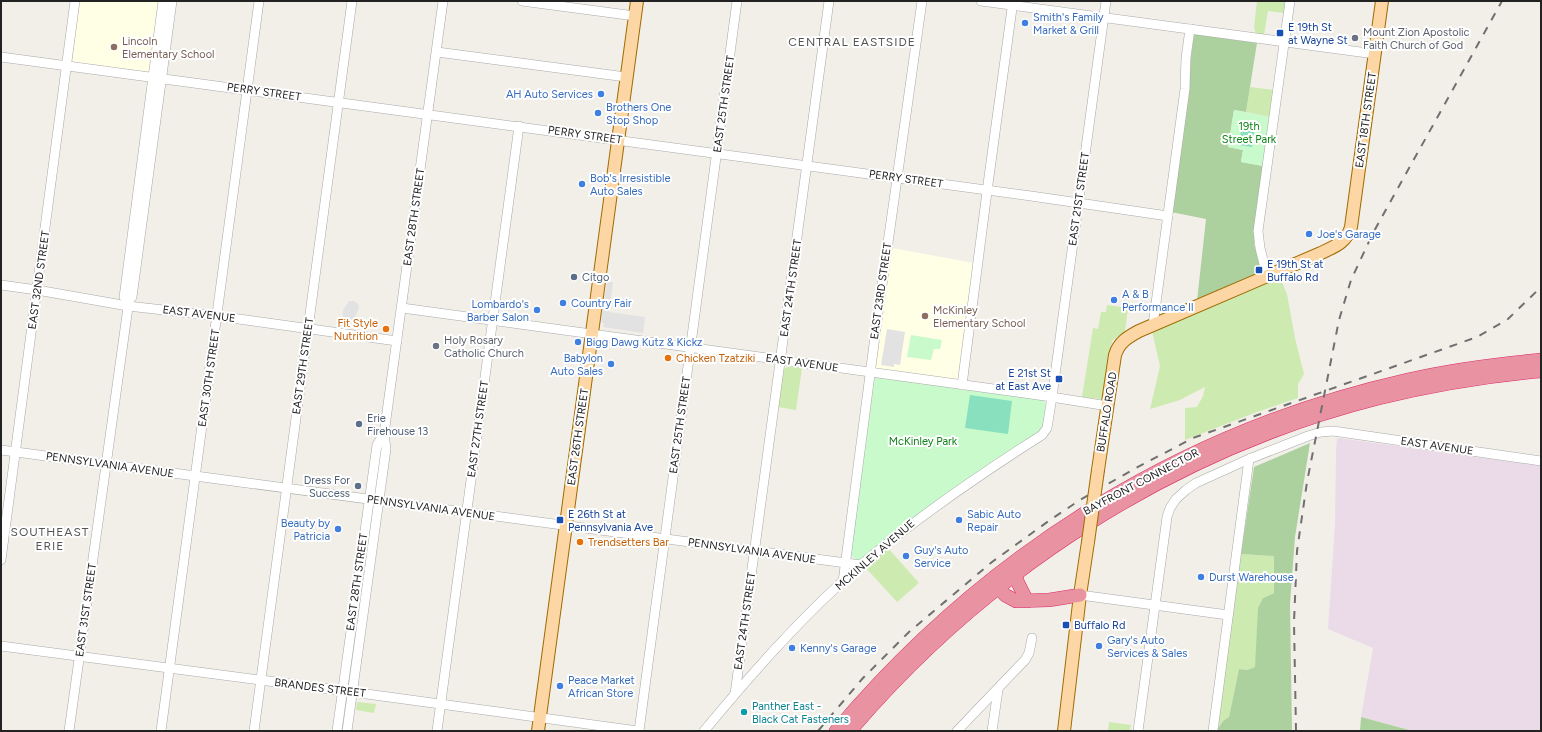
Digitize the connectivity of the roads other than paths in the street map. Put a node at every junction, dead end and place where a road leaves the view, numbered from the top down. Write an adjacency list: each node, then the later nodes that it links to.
1 (75, 1): 24 (street, EAST 32ND STREET)
2 (163, 1): 25 (street, EAST 31ST STREET)
3 (172, 1): 25 (street, EAST 31ST STREET)
4 (260, 1): 27 (street, EAST 30TH STREET)
5 (352, 1): 28 (street, EAST 29TH STREET)
6 (443, 1): 21 (street, EAST 28TH STREET)
7 (522, 1): 17 (street)
8 (637, 1): 17 (main road, EAST 26TH STREET)
9 (737, 1): 32 (street, EAST 25TH STREET)
10 (830, 1): 33 (street, EAST 24TH STREET)
11 (922, 1): 34 (street, EAST 23RD STREET)
12 (981, 1): 16 (street)
13 (1106, 1): 18 (street, EAST 21ST STREET)
14 (1290, 1): 20 (street)
15 (1382, 1): 22 (main road, EAST 18TH STREET)
16 (1013, 3): 18 (street); 35 (street)
17 (635, 16): 26 (main road, EAST 26TH STREET)
18 (1103, 18): 19 (street); 36 (street, EAST 21ST STREET)
19 (1190, 29): 20 (street); 37 (street)
20 (1284, 42): 22 (street); 39 (street)
21 (437, 52): 26 (street); 29 (street, EAST 28TH STREET)
22 (1375, 54): 38 (main road, EAST 18TH STREET)
23 (1, 57): 24 (street, PERRY STREET)
24 (68, 65): 25 (street, PERRY STREET); 41 (street, EAST 32ND STREET)
25 (157, 77): 27 (street, PERRY STREET); 42 (street, EAST 31ST STREET)
26 (626, 77): 31 (main road, EAST 26TH STREET)
27 (248, 90): 28 (street, PERRY STREET); 44 (street, EAST 30TH STREET)
28 (338, 102): 29 (street, PERRY STREET); 47 (street, EAST 29TH STREET)
29 (428, 114): 30 (street, PERRY STREET); 43 (street, EAST 28TH STREET)
30 (519, 126): 31 (street, PERRY STREET); 45 (street, EAST 27TH STREET)
31 (618, 140): 32 (street, PERRY STREET); 48 (main road, EAST 26TH STREET)
32 (717, 153): 33 (street, PERRY STREET); 50 (street, EAST 25TH STREET)
33 (807, 166): 34 (street, PERRY STREET); 51 (street, EAST 24TH STREET)
34 (897, 178): 35 (street, PERRY STREET); 55 (street, EAST 23RD STREET)
35 (987, 190): 36 (street, PERRY STREET); 56 (street)
36 (1078, 203): 37 (street, PERRY STREET); 57 (street, EAST 21ST STREET)
37 (1168, 216): 46 (street)
38 (1346, 237): 39 (main road, BUFFALO ROAD)
39 (1267, 276): 46 (main road, BUFFALO ROAD)
40 (1, 285): 41 (street, EAST AVENUE)
41 (37, 290): 42 (street, EAST AVENUE); 61 (street, EAST 32ND STREET)
42 (128, 303): 44 (street, EAST AVENUE); 64 (street, EAST 31ST STREET)
43 (402, 308): 45 (street, EAST AVENUE); 49 (street, EAST 28TH STREET)
44 (217, 316): 47 (street, EAST AVENUE); 65 (street, EAST 30TH STREET)
45 (492, 320): 48 (street, EAST AVENUE); 69 (street, EAST 27TH STREET)
46 (1153, 325): 58 (main road, BUFFALO ROAD)
47 (308, 328): 49 (street, EAST AVENUE); 66 (street, EAST 29TH STREET)
48 (592, 334): 50 (street, EAST AVENUE); 70 (main road, EAST 26TH STREET)
49 (397, 341): 59 (street, EAST 28TH STREET)
50 (691, 348): 51 (street, EAST AVENUE); 71 (street, EAST 25TH STREET)
51 (781, 360): 55 (street, EAST AVENUE); 72 (street, EAST 24TH STREET)
52 (1541, 360): 53 (highway, BAYFRONT CONNECTOR)
53 (1507, 369): 54 (highway, BAYFRONT CONNECTOR); 76 (highway, BAYFRONT CONNECTOR); 78 (highway, BAYFRONT CONNECTOR)
54 (1541, 371)
55 (870, 372): 56 (street, EAST AVENUE); 74 (street, EAST 23RD STREET)
56 (962, 385): 57 (street, EAST AVENUE)
57 (1052, 397): 58 (street, EAST AVENUE); 75 (street, MCKINLEY AVENUE)
58 (1108, 406): 79 (main road, BUFFALO ROAD, bridge)
59 (384, 434): 67 (street, EAST 28TH STREET); 68 (street, EAST 28TH STREET)
60 (1, 450): 61 (street, PENNSYLVANIA AVENUE)
61 (16, 452): 64 (street, PENNSYLVANIA AVENUE); 73 (street, EAST 32ND STREET)
62 (1249, 459): 63 (street, EAST AVENUE); 81 (street, EAST AVENUE); 82 (street)
63 (1541, 461)
64 (106, 464): 65 (street, PENNSYLVANIA AVENUE); 85 (street, EAST 31ST STREET)
65 (195, 477): 66 (street, PENNSYLVANIA AVENUE); 86 (street, EAST 30TH STREET)
66 (286, 489): 67 (street, PENNSYLVANIA AVENUE); 87 (street, EAST 29TH STREET)
67 (369, 500): 68 (street, PENNSYLVANIA AVENUE); 89 (street, EAST 28TH STREET)
68 (379, 501): 69 (street, PENNSYLVANIA AVENUE); 90 (street, EAST 28TH STREET)
69 (466, 513): 70 (street, PENNSYLVANIA AVENUE); 92 (street, EAST 27TH STREET)
70 (566, 526): 71 (street, PENNSYLVANIA AVENUE); 93 (main road, EAST 26TH STREET)
71 (665, 539): 72 (street, PENNSYLVANIA AVENUE); 101 (street, EAST 25TH STREET)
72 (755, 551): 74 (street, PENNSYLVANIA AVENUE); 91 (street, EAST 24TH STREET)
73 (1, 560)
74 (846, 564): 75 (street, PENNSYLVANIA AVENUE); 77 (street, EAST 23RD STREET)
75 (861, 565): 77 (street, MCKINLEY AVENUE)
76 (1015, 574): 78 (highway, BAYFRONT CONNECTOR); 80 (highway)
77 (843, 582): 91 (street, MCKINLEY AVENUE)
78 (994, 584): 80 (highway); 103 (highway, BAYFRONT CONNECTOR); 104 (highway, BAYFRONT CONNECTOR)
79 (1080, 595): 80 (highway); 81 (street); 107 (main road, BUFFALO ROAD)
80 (1027, 601)
81 (1155, 605): 82 (street); 108 (street)
82 (1228, 615): 109 (street)
83 (1032, 638): 88 (street)
84 (1, 646): 85 (street, BRANDES STREET)
85 (79, 657): 86 (street, BRANDES STREET); 94 (street, EAST 31ST STREET)
86 (170, 669): 87 (street, BRANDES STREET); 95 (street, EAST 30TH STREET)
87 (260, 680): 89 (street, BRANDES STREET); 96 (street, EAST 29TH STREET)
88 (998, 690): 105 (street); 106 (street)
89 (342, 691): 90 (street, BRANDES STREET); 97 (street, EAST 28TH STREET)
90 (352, 692): 92 (street, BRANDES STREET); 98 (street, EAST 28TH STREET)
91 (735, 694): 102 (street, MCKINLEY AVENUE)
92 (440, 704): 93 (street, BRANDES STREET); 99 (street, EAST 27TH STREET)
93 (540, 718): 100 (main road, EAST 26TH STREET); 101 (street, BRANDES STREET)
94 (69, 731)
95 (161, 731)
96 (254, 731)
97 (337, 731)
98 (347, 731)
99 (437, 731)
100 (538, 731)
101 (638, 731)
102 (704, 731)
103 (836, 731)
104 (850, 731)
105 (957, 731)
106 (992, 731)
107 (1064, 731)
108 (1138, 731)
109 (1213, 731)

